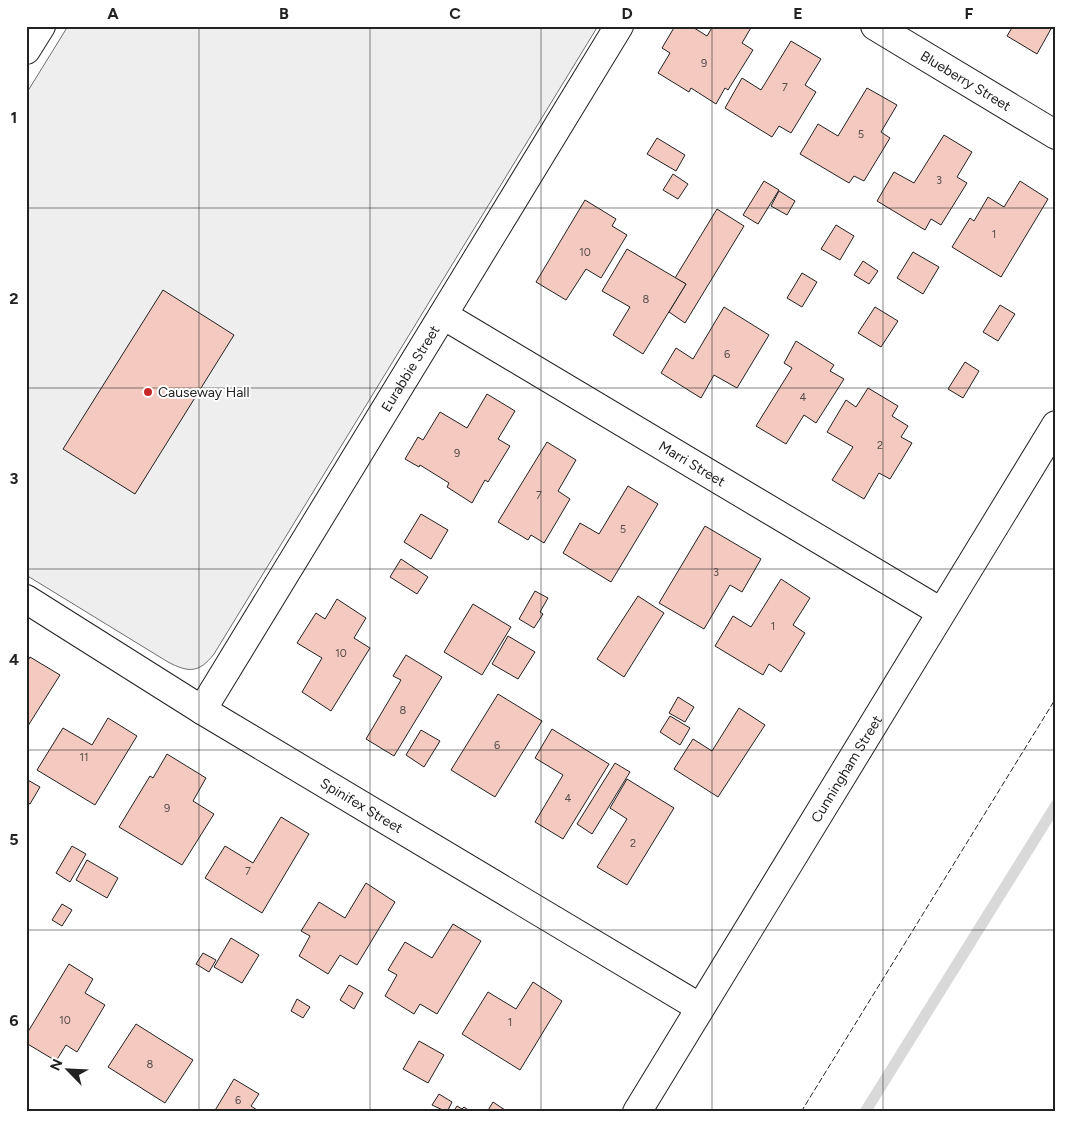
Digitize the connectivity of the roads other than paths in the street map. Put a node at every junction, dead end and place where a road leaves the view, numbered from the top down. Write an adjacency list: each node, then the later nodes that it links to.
1 (41, 26): 4 (street)
2 (618, 26): 6 (street, Eurabbie Street)
3 (876, 26): 5 (street, Blueberry Street)
4 (26, 50)
5 (1056, 135)
6 (443, 315): 9 (street, Marri Street); 10 (street, Eurabbie Street)
7 (1056, 426): 9 (street, Cunningham Street)
8 (26, 600): 10 (street, Spinifex Street)
9 (941, 612): 11 (street, Cunningham Street)
10 (202, 710): 11 (street, Spinifex Street)
11 (699, 1007): 12 (street, Cunningham Street)
12 (636, 1112)

